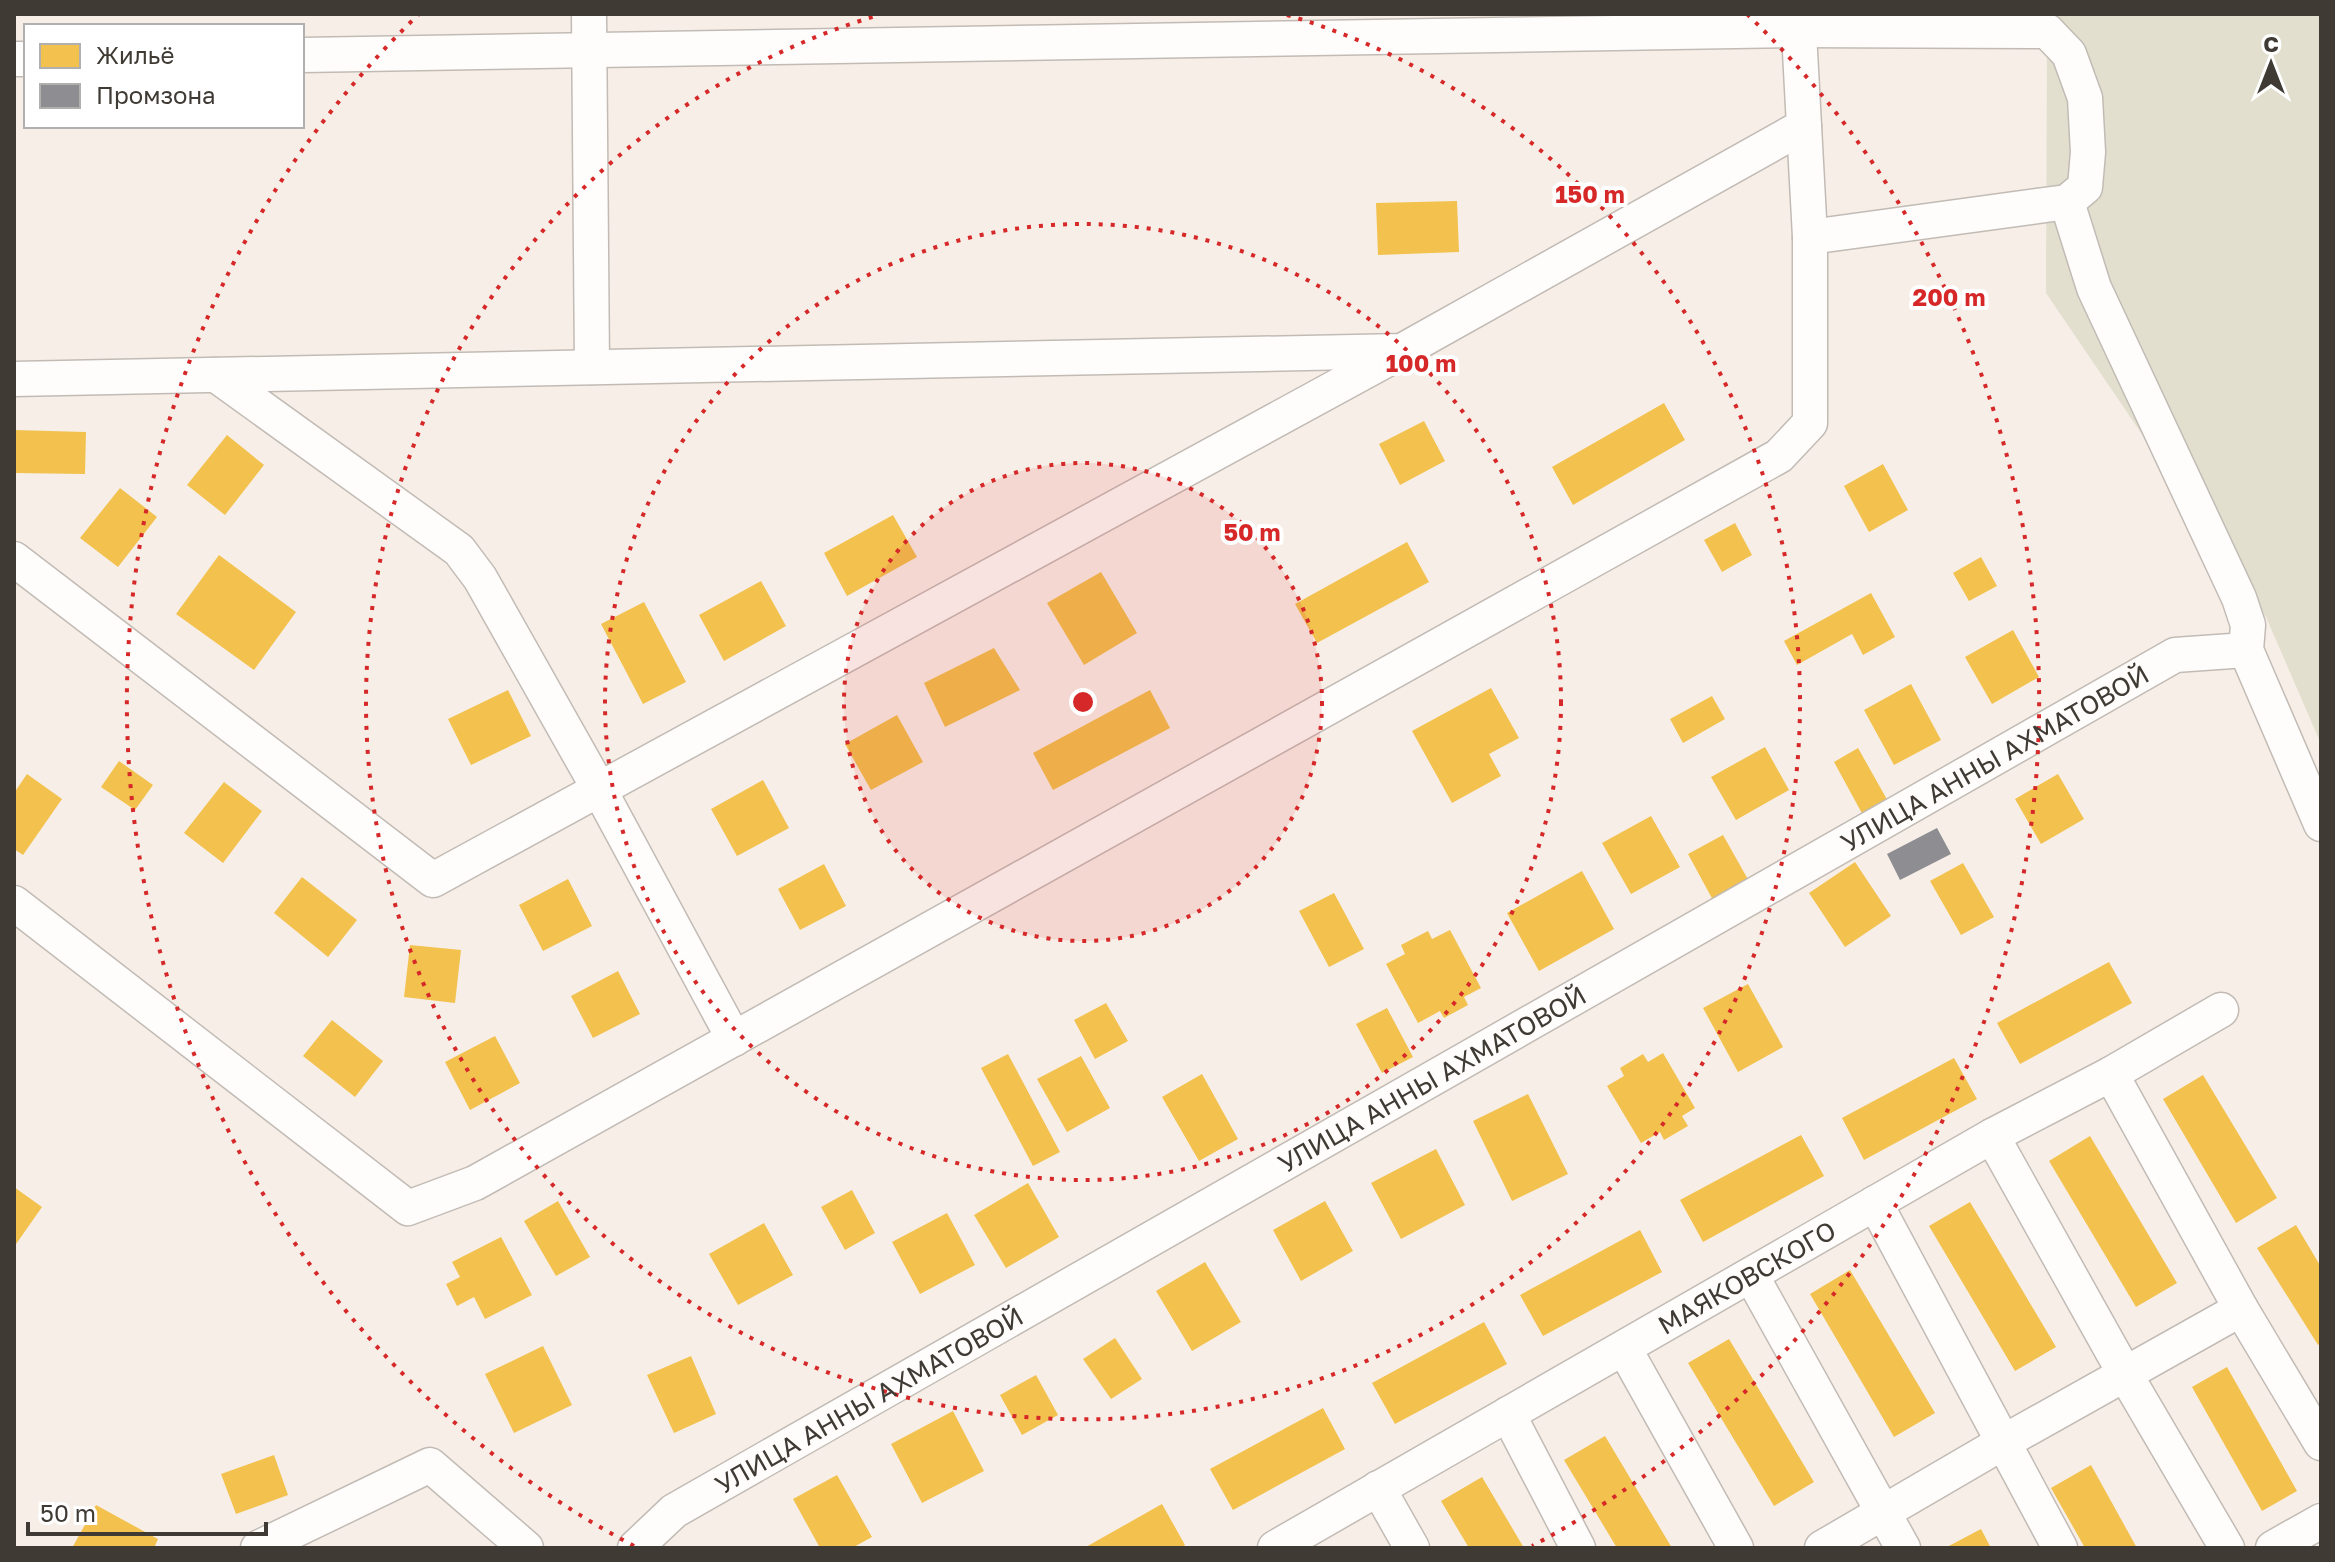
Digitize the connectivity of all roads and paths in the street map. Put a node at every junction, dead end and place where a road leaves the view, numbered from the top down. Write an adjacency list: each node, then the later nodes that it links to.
1 (589, 14): 3 (street)
2 (1799, 22): 3 (street); 5 (street); 6 (street)
3 (590, 50): 4 (street); 9 (street)
4 (304, 55)
5 (1804, 126): 7 (street); 8 (street)
6 (2067, 202): 7 (street); 13 (street)
7 (1810, 237): 18 (street)
8 (1402, 351): 9 (street); 14 (street)
9 (592, 367): 10 (street)
10 (216, 375): 11 (street); 14 (street)
11 (14, 379)
12 (14, 559): 14 (street)
13 (2246, 650): 15 (street); 34 (street, УЛИЦА АННЫ АХМАТОВОЙ)
14 (599, 789): 18 (street)
15 (2321, 824)
16 (14, 903): 18 (street)
17 (2221, 1010): 19 (street, МАЯКОВСКОГО)
18 (734, 1039)
19 (2111, 1074): 20 (street, МАЯКОВСКОГО); 23 (street)
20 (1992, 1136): 21 (street, МАЯКОВСКОГО); 25 (street)
21 (1875, 1203): 22 (street, МАЯКОВСКОГО); 27 (street)
22 (1751, 1275): 24 (street, МАЯКОВСКОГО); 30 (street)
23 (2241, 1309): 25 (street); 28 (street)
24 (1624, 1348): 26 (street, МАЯКОВСКОГО); 38 (street)
25 (2125, 1374): 27 (street); 42 (street)
26 (1508, 1414): 29 (street, МАЯКОВСКОГО); 37 (street)
27 (2002, 1443): 30 (street); 41 (street)
28 (2321, 1443)
29 (1378, 1488): 35 (street, МАЯКОВСКОГО); 36 (street)
30 (1883, 1512): 39 (street); 40 (street)
31 (2321, 1521): 43 (street)
32 (258, 1548): 33 (street)
33 (526, 1548)
34 (635, 1548)
35 (1275, 1548)
36 (1412, 1548)
37 (1578, 1548)
38 (1736, 1548)
39 (1822, 1548)
40 (1903, 1548)
41 (2060, 1548)
42 (2227, 1548)
43 (2273, 1548)

